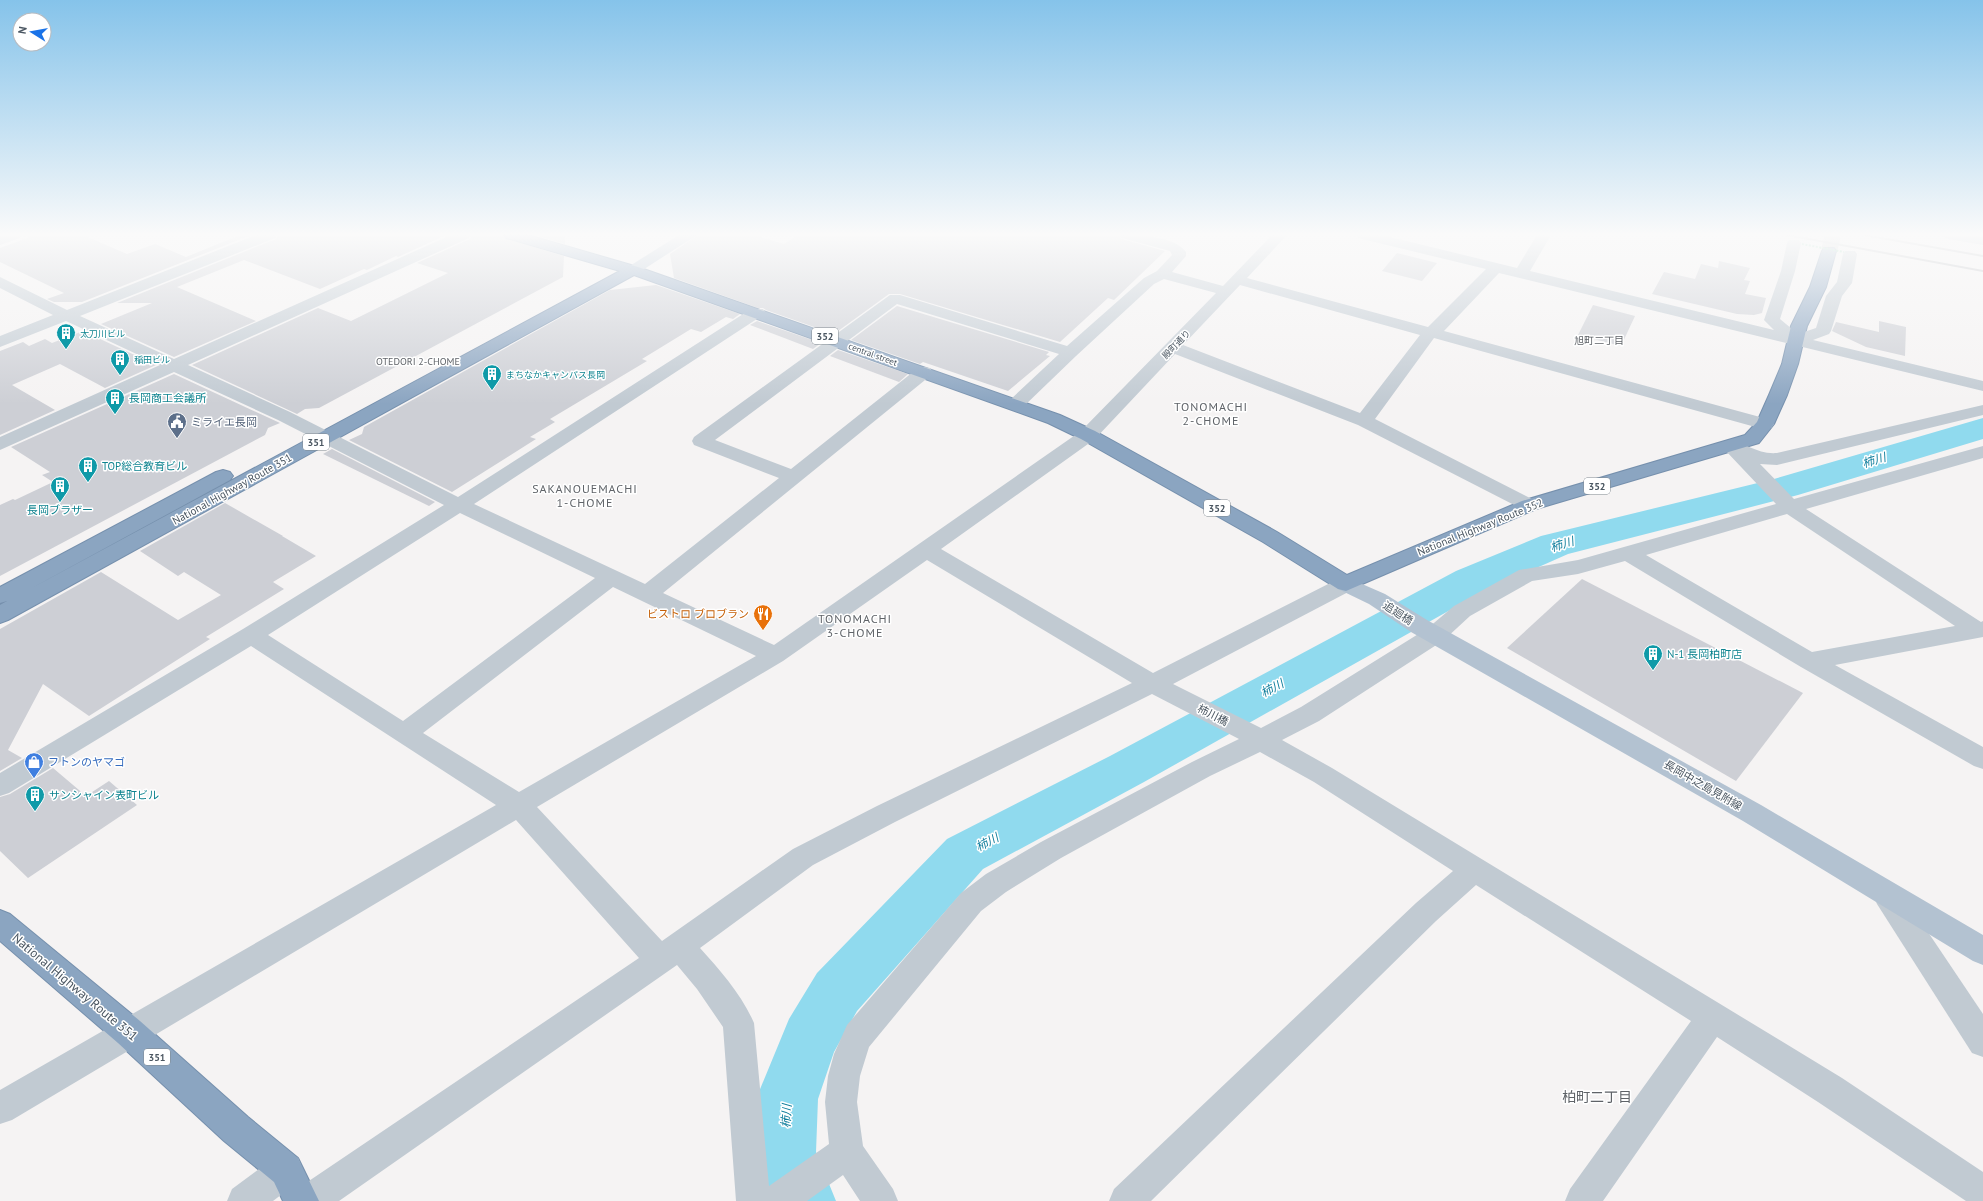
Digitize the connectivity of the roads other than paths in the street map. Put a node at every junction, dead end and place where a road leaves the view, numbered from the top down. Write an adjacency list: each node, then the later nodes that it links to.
1 (18, 291): 16 (street)
2 (130, 291): 16 (street)
3 (339, 291): 23 (street)
4 (567, 291): 30 (highway, National Highway Route 351 / 351)
5 (592, 291): 30 (highway, National Highway Route 351 / 351)
6 (695, 291): 15 (highway, central street / 352)
7 (1138, 291): 22 (street)
8 (1226, 291): 21 (street, 殿町通り)
9 (1279, 291): 17 (street)
10 (1473, 291): 17 (street)
11 (1592, 291): 19 (street)
12 (1781, 291): 19 (street)
13 (1816, 291): 19 (highway, National Highway Route 352 / 352)
14 (1838, 291): 19 (street)
15 (757, 312): 18 (highway, central street / 352); 37 (street)
16 (67, 316): 20 (street); 23 (street)
17 (1430, 333): 28 (street); 29 (street)
18 (837, 340): 22 (street); 24 (highway, central street / 352); 35 (street)
19 (1795, 340): 25 (street); 29 (highway, National Highway Route 352 / 352)
20 (0, 342)
21 (1172, 347): 28 (street); 31 (street, 殿町通り)
22 (1070, 352): 26 (street)
23 (175, 365): 30 (street); 32 (street)
24 (924, 372): 26 (highway, central street / 352); 35 (street)
25 (1983, 386)
26 (1016, 404): 31 (highway, central street / 352)
27 (1983, 410): 33 (street)
28 (1364, 421): 38 (street)
29 (1764, 424): 33 (highway, National Highway Route 352 / 352)
30 (318, 433): 37 (street); 44 (highway, National Highway Route 351 / 351); 45 (highway, National Highway Route 351 / 351)
31 (1088, 435): 39 (street, 殿町通り); 42 (highway, 352)
32 (0, 444)
33 (1732, 446): 36 (street); 38 (highway, National Highway Route 352 / 352)
34 (1983, 452): 36 (street)
35 (794, 477): 43 (street)
36 (1786, 502): 40 (street); 47 (street)
37 (459, 504): 41 (street); 48 (street)
38 (1529, 505): 42 (highway, National Highway Route 352 / 352)
39 (925, 549): 49 (street, 殿町通り); 51 (street, 柿川橋)
40 (1628, 553): 46 (street); 50 (street)
41 (610, 578): 43 (street); 52 (street)
42 (1346, 584): 46 (main road, 追廻橋); 51 (street)
43 (647, 594): 49 (street)
44 (0, 596)
45 (0, 615)
46 (1428, 630): 53 (street); 58 (main road, 長岡中之島見附線)
47 (1980, 630): 50 (street)
48 (250, 635): 52 (street); 55 (street)
49 (775, 655): 56 (street, 殿町通り)
50 (1809, 661): 54 (street)
51 (1152, 684): 53 (street, 柿川橋); 61 (street)
52 (404, 734): 56 (street)
53 (1261, 740): 57 (street, 柿川橋); 66 (street)
54 (1983, 759)
55 (0, 786)
56 (520, 806): 61 (street); 63 (street, 殿町通り)
57 (1474, 869): 62 (street, 柿川橋); 74 (street)
58 (1887, 895): 60 (main road, 長岡中之島見附線); 64 (street)
59 (0, 923): 63 (highway, National Highway Route 351 / 351)
60 (1983, 951)
61 (670, 953): 69 (street); 72 (street)
62 (1712, 1018): 68 (street, 柿川橋); 75 (street)
63 (129, 1032): 65 (street, 殿町通り); 67 (highway, National Highway Route 351 / 351)
64 (1983, 1042)
65 (0, 1108)
66 (837, 1160): 69 (street); 73 (street)
67 (286, 1170): 70 (street); 71 (highway, National Highway Route 351 / 351)
68 (1983, 1192)
69 (771, 1199)
70 (244, 1201)
71 (302, 1201)
72 (309, 1201)
73 (881, 1201)
74 (1126, 1201)
75 (1582, 1201)

